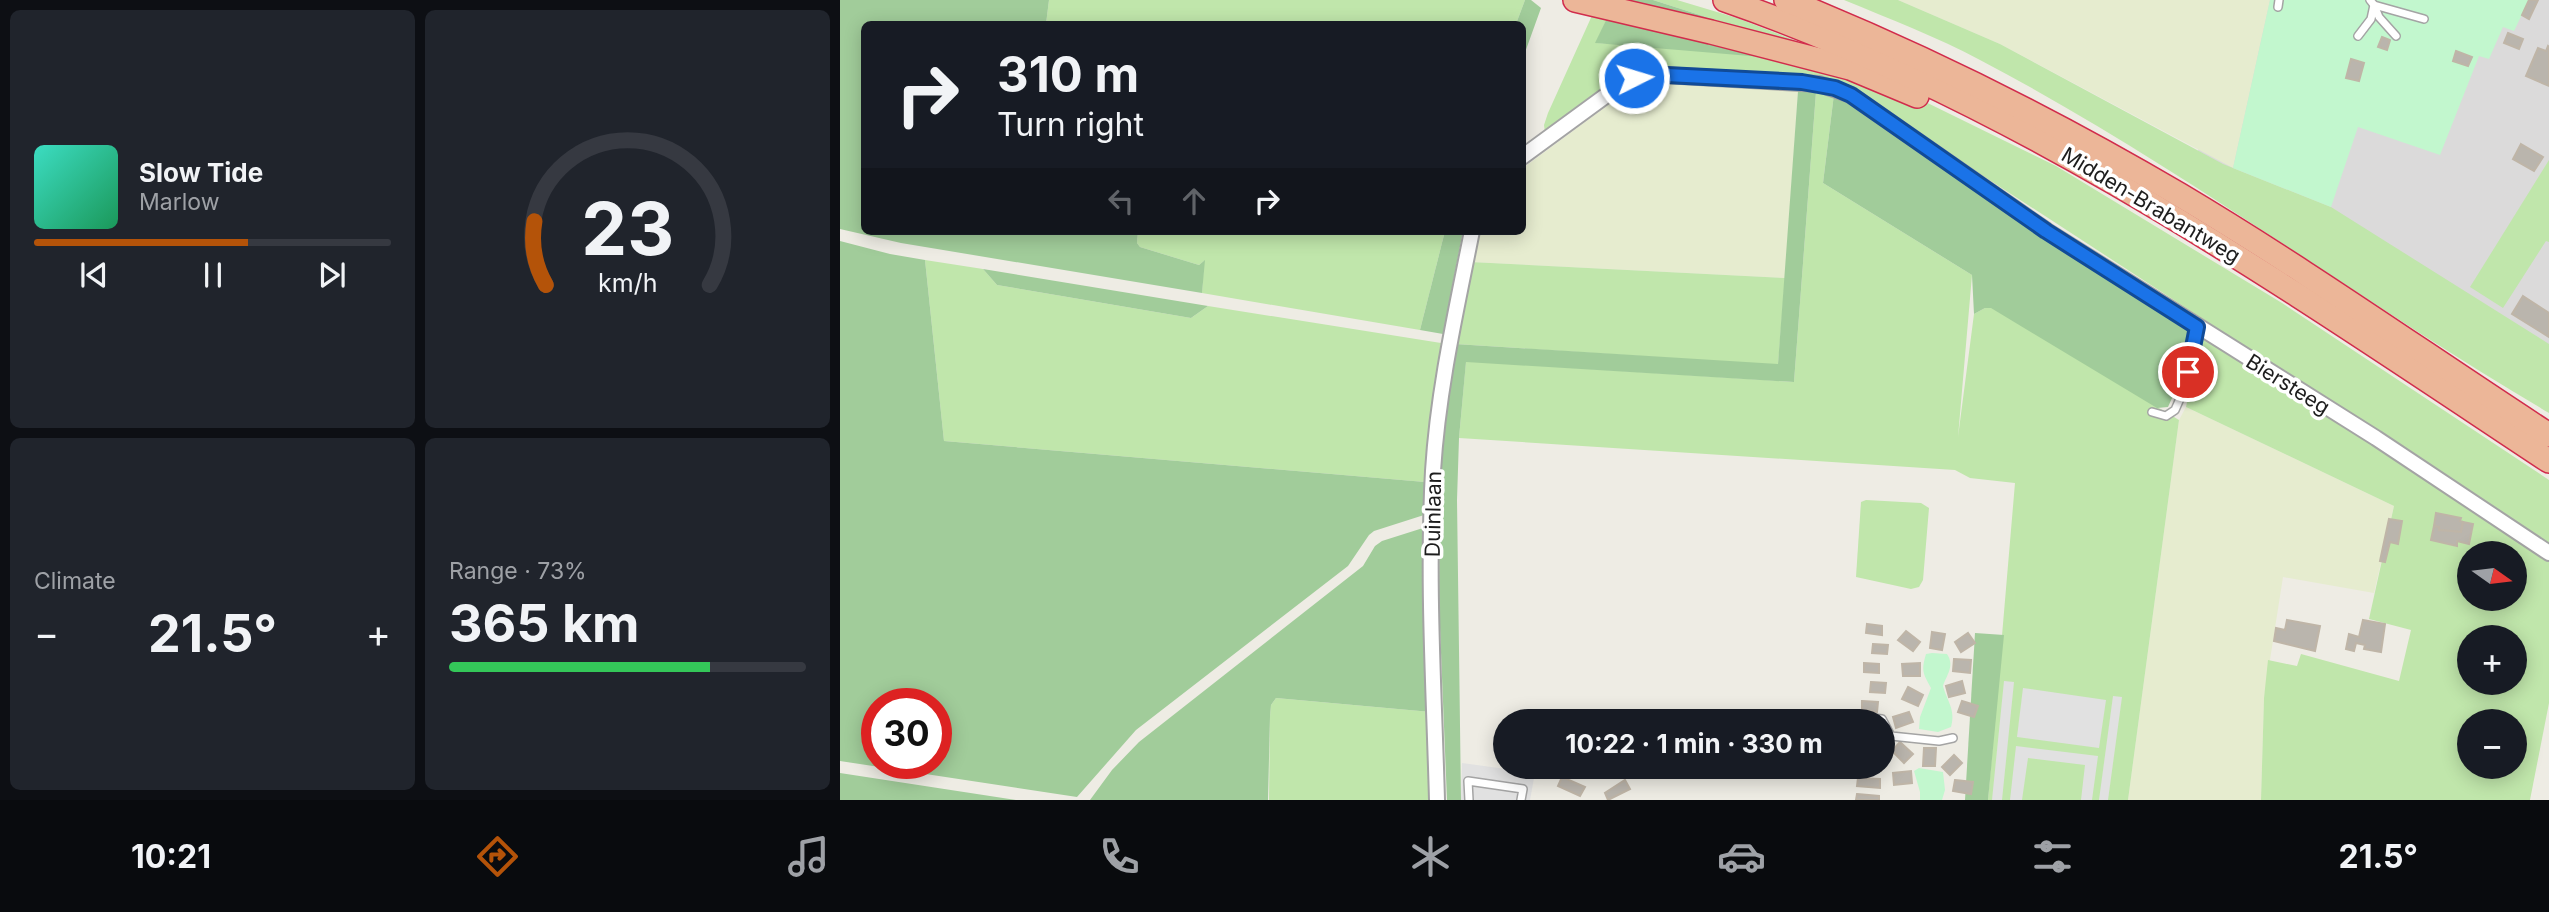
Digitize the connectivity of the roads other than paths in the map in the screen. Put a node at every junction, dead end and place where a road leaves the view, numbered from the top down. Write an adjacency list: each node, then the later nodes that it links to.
1 (1575, 0): 8 (highway)
2 (1725, 0): 8 (highway, Midden-Brabantweg)
3 (1786, 0): 13 (highway, Midden-Brabantweg)
4 (2372, 2): 5 (lane); 6 (lane); 7 (lane)
5 (2424, 19)
6 (2358, 36)
7 (2396, 36)
8 (2029, 135): 14 (highway, Midden-Brabantweg)
9 (1526, 154): 11 (street, Biersteeg)
10 (1471, 235): 18 (street, Duinlaan)
11 (2197, 327): 12 (lane); 15 (street, Biersteeg)
12 (2152, 412)
13 (2549, 435)
14 (2549, 461)
15 (2549, 553)
16 (1895, 736): 17 (lane)
17 (1953, 738)
18 (1437, 800)
19 (1469, 800): 20 (lane)
20 (1521, 800)

